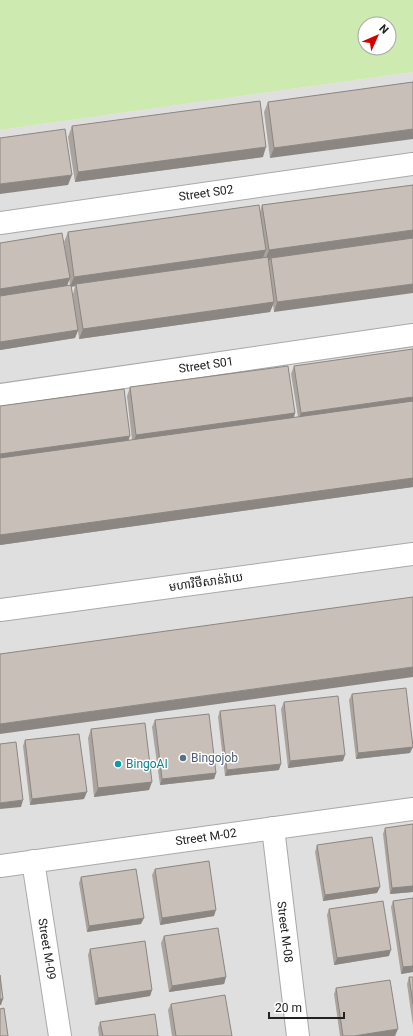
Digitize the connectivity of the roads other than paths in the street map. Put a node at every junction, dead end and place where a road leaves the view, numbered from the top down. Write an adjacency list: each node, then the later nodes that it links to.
1 (413, 164): 2 (street, Street S02)
2 (0, 223)
3 (413, 335): 4 (street, Street S01)
4 (0, 395)
5 (413, 554): 6 (street, មហាវិថីសាន់រ៉ាយ)
6 (0, 610)
7 (413, 809): 8 (street, Street M-02)
8 (272, 828): 9 (street, Street M-02); 12 (street, Street M-08)
9 (33, 861): 10 (street, Street M-02); 11 (street, Street M-09)
10 (0, 866)
11 (60, 1036)
12 (298, 1036)

